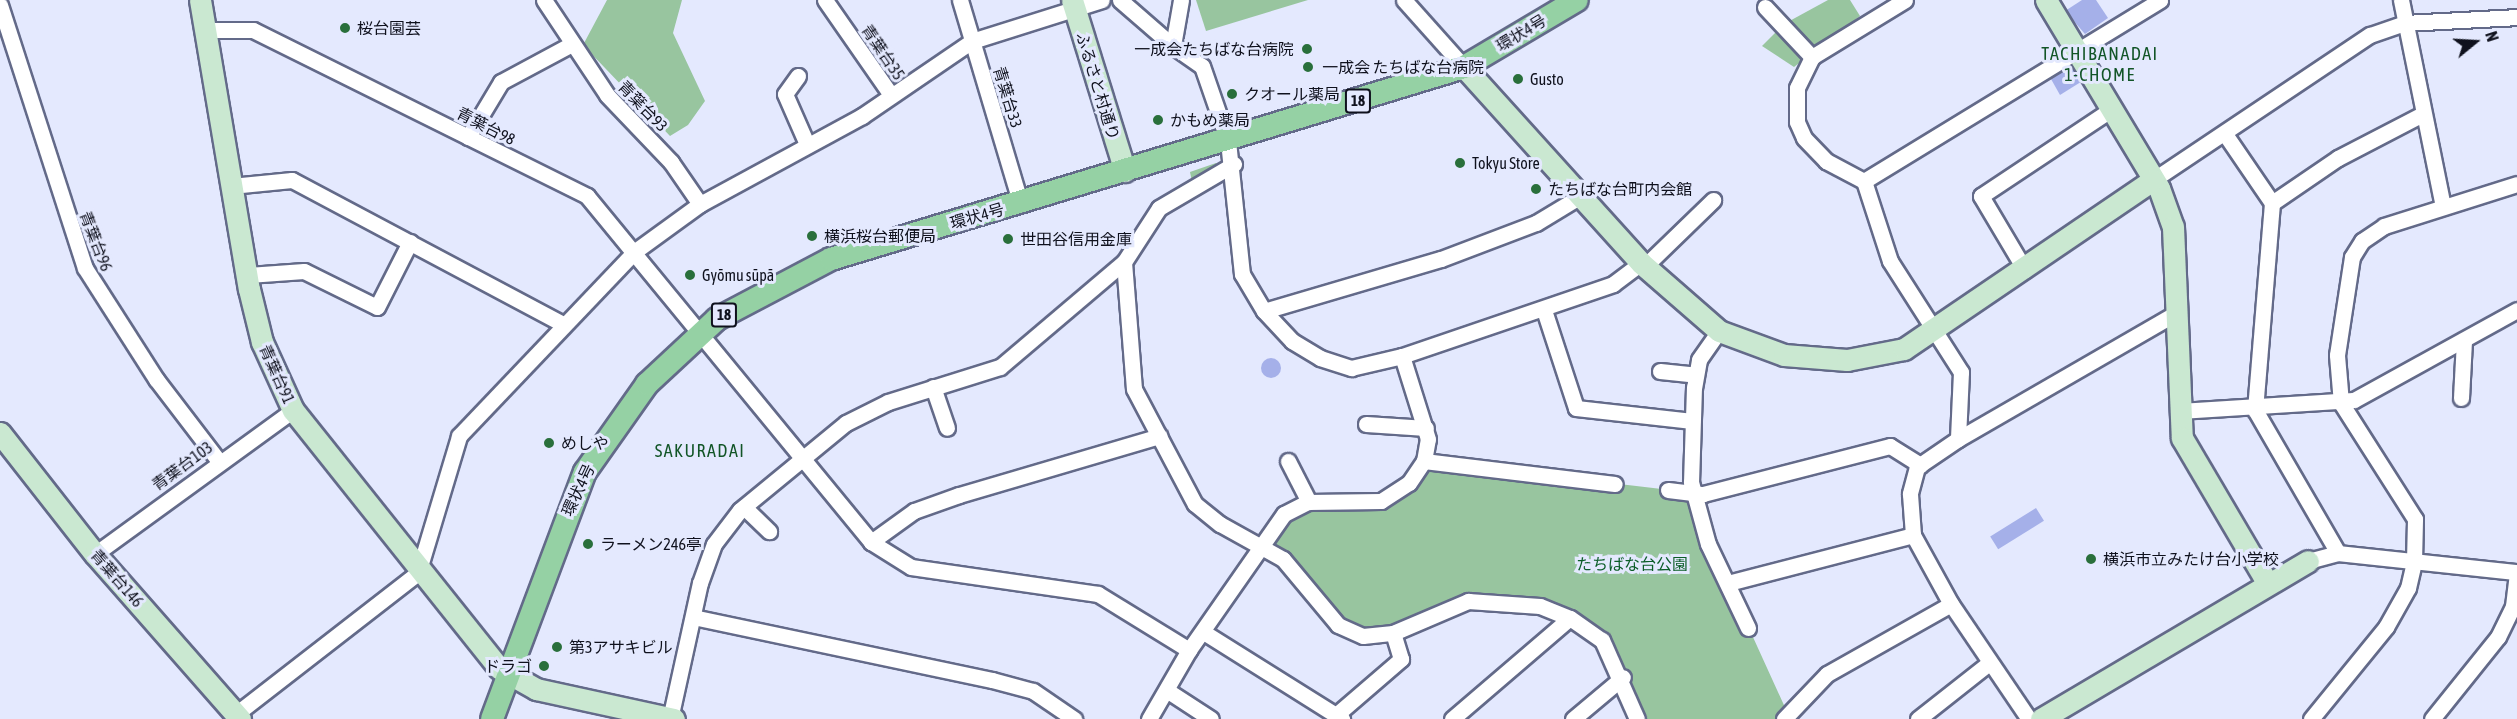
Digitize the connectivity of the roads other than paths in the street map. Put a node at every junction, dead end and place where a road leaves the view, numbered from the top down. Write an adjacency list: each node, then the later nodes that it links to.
1 (200, 0): 19 (street, 青葉台91)
2 (544, 0): 21 (street, 青葉台93)
3 (825, 0): 27 (street, 青葉台35)
4 (960, 0): 20 (street, 青葉台33)
5 (1102, 0): 14 (street)
6 (1120, 0): 22 (street)
7 (1181, 0): 22 (street)
8 (1404, 0): 25 (street)
9 (1577, 0): 25 (main road, 環状4号 / 18)
10 (1905, 0): 24 (street)
11 (2046, 0): 23 (street)
12 (2160, 0): 23 (street)
13 (2401, 0): 18 (street)
14 (1073, 4): 20 (street); 35 (street, ふるさと村通り)
15 (0, 5): 78 (street, 青葉台96)
16 (1765, 6): 24 (street)
17 (2517, 17): 18 (street)
18 (2404, 23): 29 (street); 30 (street)
19 (206, 30): 31 (street, 青葉台98); 39 (street, 青葉台91)
20 (972, 41): 27 (street); 44 (street, 青葉台33)
21 (570, 45): 31 (street); 43 (street, 青葉台93)
22 (1173, 46): 32 (street)
23 (2077, 50): 28 (street); 37 (street)
24 (1812, 57): 37 (street)
25 (1464, 67): 32 (main road, 環状4号 / 18); 40 (street)
26 (798, 76): 33 (street)
27 (891, 95): 33 (street)
28 (2112, 109): 36 (street); 50 (street)
29 (2421, 115): 42 (street); 45 (street)
30 (2225, 134): 36 (street); 42 (street)
31 (468, 137): 47 (street, 青葉台98)
32 (1228, 141): 34 (street); 35 (main road, 環状4号 / 18)
33 (807, 144): 43 (street)
34 (1234, 164): 48 (street); 54 (street)
35 (1125, 171): 44 (main road, 環状4号 / 18)
36 (2153, 180): 50 (street); 55 (street)
37 (1864, 181): 57 (street)
38 (2517, 184): 45 (street)
39 (231, 186): 46 (street); 51 (street, 青葉台91)
40 (1579, 197): 49 (street); 54 (street)
41 (1713, 200): 49 (street)
42 (2272, 203): 68 (street)
43 (700, 204): 47 (street)
44 (1021, 204): 58 (main road, 環状4号 / 18)
45 (2443, 206): 66 (street)
46 (410, 242): 51 (street); 56 (street)
47 (634, 252): 56 (street); 58 (street, 青葉台98)
48 (1124, 262): 64 (street); 75 (street)
49 (1643, 265): 52 (street); 59 (street)
50 (2025, 270): 57 (street)
51 (248, 276): 67 (street, 青葉台91)
52 (1544, 310): 61 (street); 70 (street)
53 (2517, 310): 60 (street)
54 (1264, 311): 61 (street)
55 (2176, 313): 69 (street); 76 (street)
56 (563, 324): 95 (street)
57 (1935, 330): 59 (street); 76 (street)
58 (700, 331): 77 (street, 青葉台98); 107 (main road, 環状4号 / 18)
59 (1719, 331): 63 (street)
60 (2464, 340): 65 (street); 66 (street)
61 (1402, 356): 73 (street)
62 (1660, 371): 63 (street)
63 (1696, 375): 70 (street)
64 (933, 387): 71 (street); 77 (street)
65 (2461, 398)
66 (2341, 403): 68 (street); 94 (street)
67 (293, 410): 78 (street, 青葉台103); 95 (street, 青葉台91)
68 (2255, 410): 69 (street); 91 (street)
69 (2179, 411): 98 (street)
70 (1692, 421): 84 (street)
71 (947, 428)
72 (1374, 428): 73 (street)
73 (1426, 428): 80 (street)
74 (0, 433): 92 (street, 青葉台146)
75 (1159, 436): 89 (street); 90 (street)
76 (1958, 439): 81 (street)
77 (802, 456): 86 (street); 89 (street, 青葉台98)
78 (218, 460): 92 (street, 青葉台103)
79 (1288, 461): 85 (street)
80 (1424, 461): 82 (street); 85 (street)
81 (1920, 465): 84 (street); 88 (street)
82 (1615, 484)
83 (1668, 490): 84 (street)
84 (1693, 495): 97 (street)
85 (1309, 502): 90 (street)
86 (744, 507): 87 (street); 100 (street)
87 (769, 531)
88 (1913, 535): 97 (street); 99 (street)
89 (871, 542): 105 (street, 青葉台98)
90 (1257, 546): 103 (street); 104 (street)
91 (2338, 553): 93 (street); 94 (street)
92 (95, 554): 110 (street, 青葉台146)
93 (2308, 561): 98 (street)
94 (2414, 561): 96 (street); 124 (street)
95 (418, 573): 107 (street, 青葉台91); 110 (street)
96 (2517, 573): 125 (street)
97 (1728, 583): 102 (street)
98 (2268, 584): 123 (street)
99 (1951, 604): 106 (street); 120 (street)
100 (693, 616): 113 (street); 114 (street)
101 (1570, 618): 104 (street); 108 (street); 117 (street)
102 (1748, 628)
103 (1205, 633): 105 (street); 111 (street)
104 (1393, 633): 111 (street)
105 (1189, 650): 109 (street)
106 (1988, 664): 121 (street); 122 (street)
107 (511, 675): 112 (main road, 環状4号 / 18); 113 (street, 青葉台91)
108 (1623, 677): 118 (street); 119 (street)
109 (1168, 691): 115 (street); 116 (street)
110 (238, 717)
111 (1339, 717)
112 (492, 719)
113 (671, 719)
114 (1074, 719)
115 (1149, 719)
116 (1211, 719)
117 (1452, 719)
118 (1573, 719)
119 (1637, 719)
120 (1784, 719)
121 (1918, 719)
122 (2029, 719)
123 (2041, 719)
124 (2311, 719)
125 (2432, 719)

